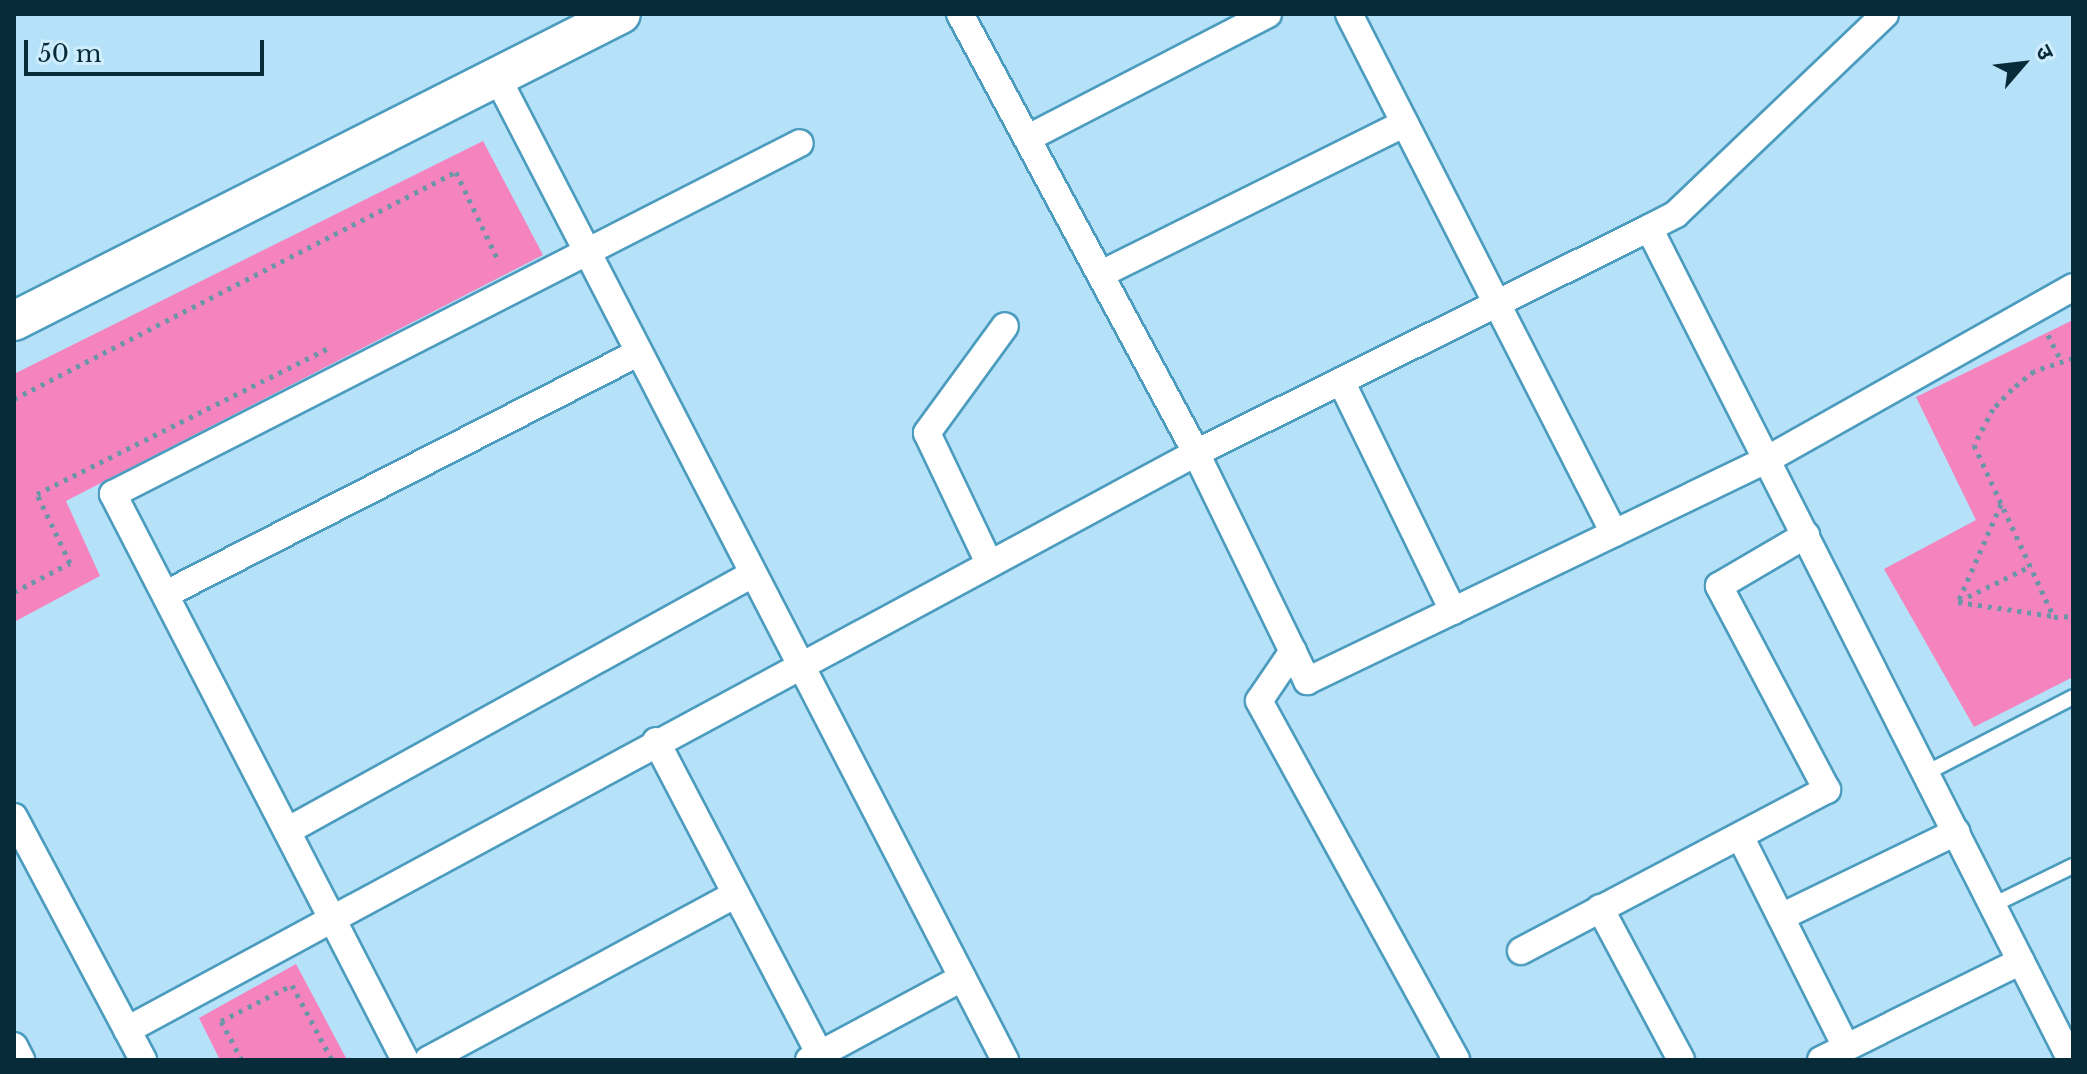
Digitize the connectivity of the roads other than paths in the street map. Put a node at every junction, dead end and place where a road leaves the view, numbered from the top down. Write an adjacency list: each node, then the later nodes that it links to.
1 (621, 14): 6 (street)
2 (960, 14): 8 (street)
3 (1268, 14): 8 (street)
4 (1349, 14): 7 (street)
5 (1885, 14): 10 (street)
6 (497, 77): 11 (street); 15 (street)
7 (1405, 123): 12 (street); 14 (street)
8 (1028, 138): 12 (street)
9 (800, 143): 11 (street)
10 (1649, 228): 14 (street); 20 (street)
11 (583, 250): 17 (street); 25 (street)
12 (1101, 274): 19 (street)
13 (2073, 287): 20 (street)
14 (1496, 304): 18 (street); 21 (street)
15 (14, 321)
16 (1005, 326): 23 (street)
17 (638, 353): 24 (street); 25 (street)
18 (1341, 381): 19 (street); 26 (street)
19 (1196, 453): 23 (street); 27 (street)
20 (1768, 459): 21 (street); 22 (street)
21 (1614, 533): 26 (street)
22 (1806, 535): 31 (street); 35 (street)
23 (989, 563): 28 (street)
24 (751, 575): 28 (street); 33 (street)
25 (166, 594): 33 (street)
26 (1453, 611): 27 (street)
27 (1293, 651): 52 (street)
28 (797, 664): 30 (street); 44 (street)
29 (2073, 697): 31 (lane)
30 (656, 741): 37 (street); 40 (street)
31 (1926, 773): 34 (street)
32 (14, 817): 45 (street)
33 (287, 831): 40 (street)
34 (1956, 832): 38 (street); 41 (street)
35 (1740, 836): 39 (street); 41 (street)
36 (2073, 866): 38 (lane)
37 (735, 895): 47 (street); 50 (street)
38 (1993, 905): 43 (street)
39 (1600, 908): 42 (street); 53 (street)
40 (330, 917): 45 (street); 49 (street)
41 (1781, 917): 46 (street)
42 (1521, 951)
43 (2021, 961): 46 (street); 55 (street)
44 (962, 978): 47 (street); 51 (street)
45 (127, 1030): 48 (street)
46 (1846, 1047): 54 (street)
47 (817, 1058)
48 (143, 1060)
49 (405, 1060)
50 (428, 1060)
51 (1005, 1060)
52 (1456, 1060)
53 (1681, 1060)
54 (1821, 1060)
55 (2071, 1060)

